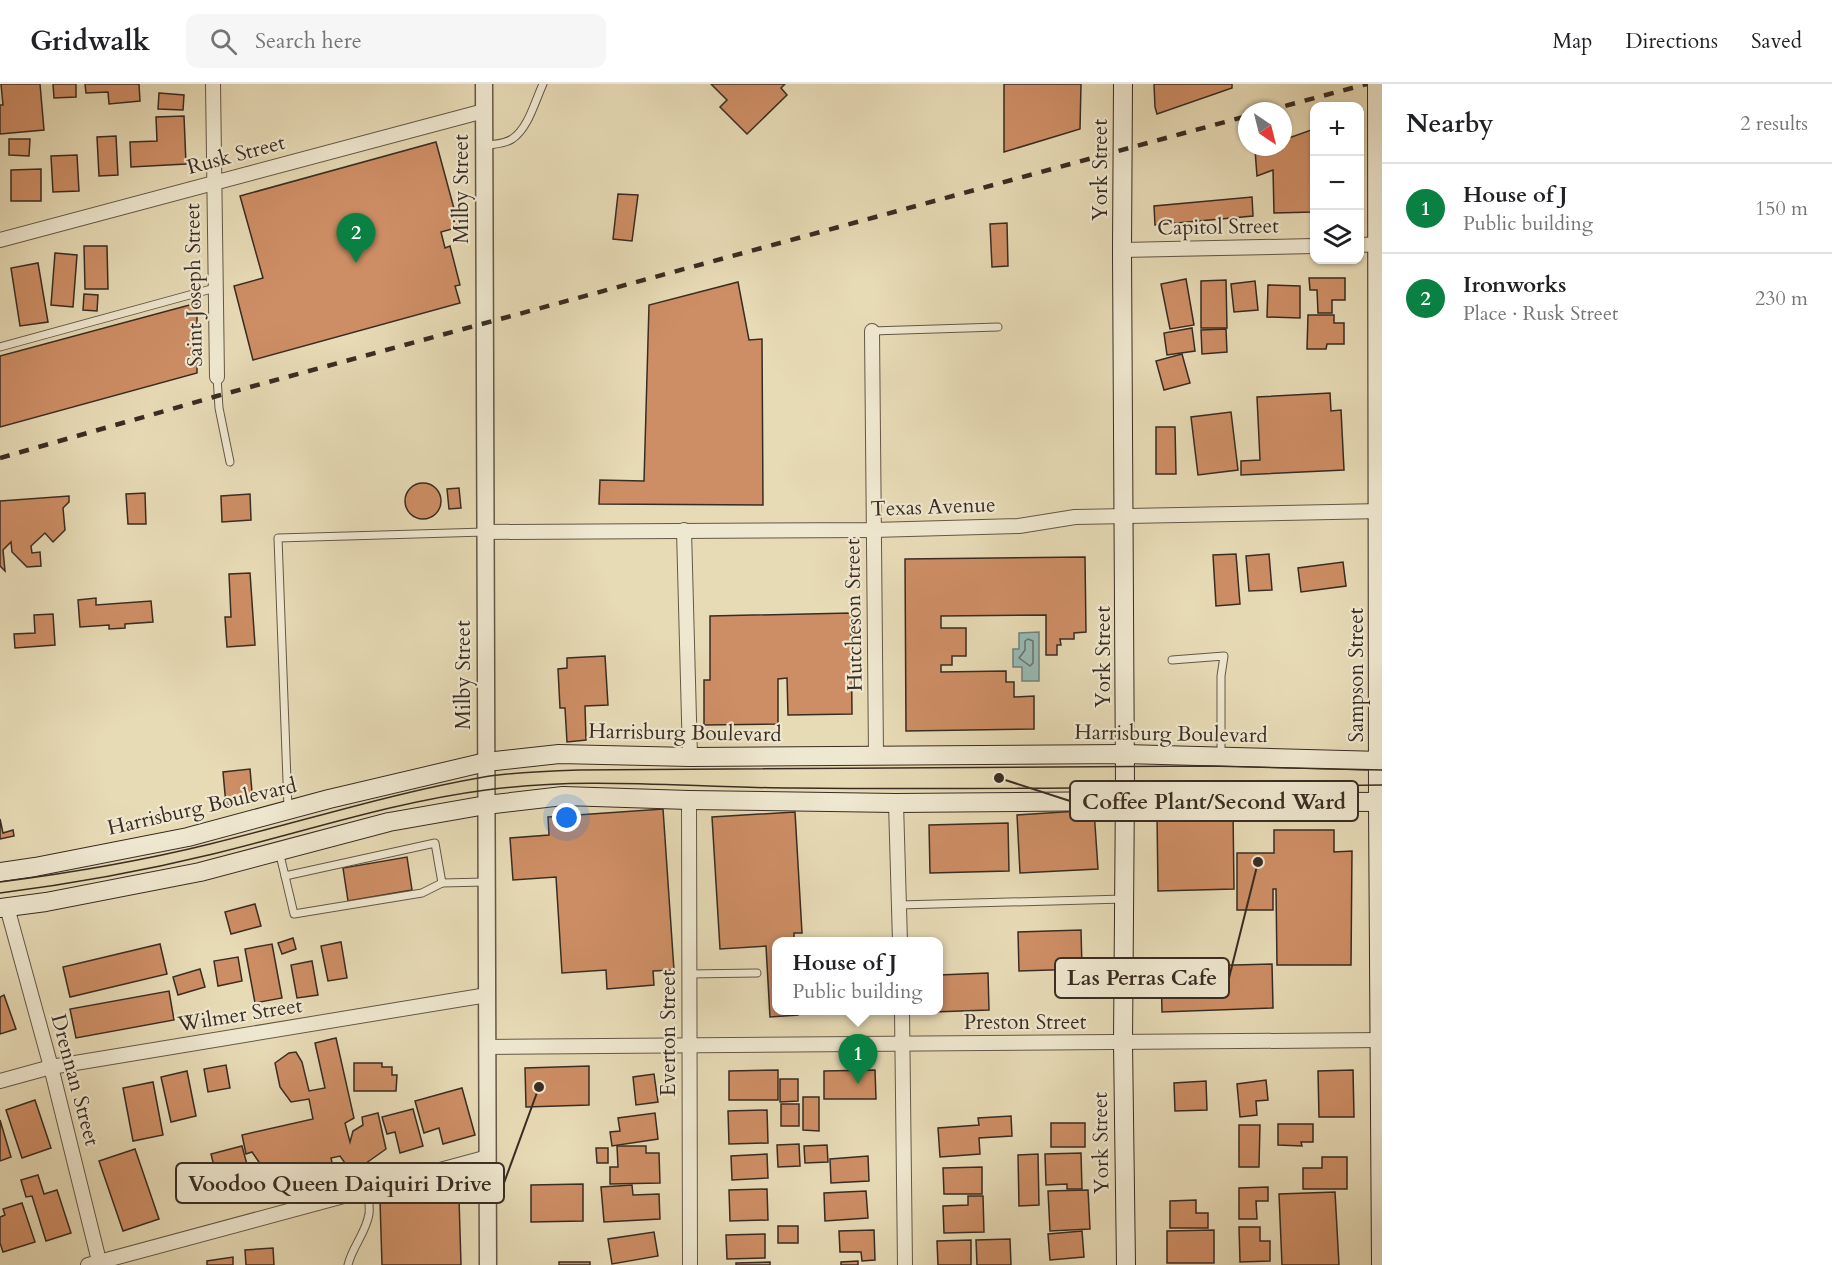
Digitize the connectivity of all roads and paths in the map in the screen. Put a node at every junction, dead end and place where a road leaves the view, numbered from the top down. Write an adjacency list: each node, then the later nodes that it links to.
1 (213, 84): 8 (street, Saint Joseph Street)
2 (484, 84): 6 (street, Milby Street)
3 (543, 84): 7 (lane)
4 (1123, 84): 13 (main road, York Street)
5 (1377, 84): 10 (main road, Sampson Street)
6 (484, 111): 7 (street, Milby Street); 8 (street, Rusk Street)
7 (484, 146): 24 (street, Milby Street)
8 (214, 183): 9 (street, Rusk Street); 14 (street, Saint Joseph Street)
9 (0, 240)
10 (1380, 244): 11 (street); 20 (main road, Sampson Street)
11 (1364, 245)
12 (1310, 246): 13 (street, Capitol Street)
13 (1122, 250): 21 (main road, York Street)
14 (215, 288): 17 (lane); 18 (street, Saint Joseph Street)
15 (998, 327): 16 (lane)
16 (872, 330): 23 (street, Hutcheson Street)
17 (0, 347)
18 (217, 377): 19 (lane)
19 (230, 462)
20 (1380, 511): 21 (street, Texas Avenue); 30 (main road, Sampson Street)
21 (1125, 516): 23 (street, Texas Avenue); 26 (main road, York Street)
22 (684, 530): 23 (street, Texas Avenue); 24 (street, Texas Avenue); 29 (street)
23 (873, 530): 27 (street, Hutcheson Street)
24 (485, 532): 31 (street, Milby Street); 37 (lane)
25 (1172, 660): 28 (lane)
26 (1125, 754): 27 (main road, Harrisburg Boulevard); 28 (main road, Harrisburg Boulevard); 33 (main road, York Street)
27 (876, 755): 29 (main road, Harrisburg Boulevard)
28 (1221, 757): 30 (main road, Harrisburg Boulevard)
29 (690, 758): 31 (main road, Harrisburg Boulevard)
30 (1380, 761): 34 (main road, Sampson Street)
31 (486, 762): 36 (street, Milby Street); 37 (main road, Harrisburg Boulevard)
32 (688, 800): 35 (main road); 36 (main road); 48 (street, Everton Street)
33 (1125, 801): 34 (main road); 35 (main road); 43 (main road, York Street)
34 (1380, 802): 49 (main road, Sampson Street)
35 (896, 803): 44 (street)
36 (486, 805): 38 (main road); 41 (street, Milby Street)
37 (288, 810): 39 (main road, Harrisburg Boulevard)
38 (279, 851): 40 (lane); 45 (main road)
39 (0, 872)
40 (285, 876): 42 (lane); 42 (lane)
41 (487, 882): 42 (lane); 50 (street, Milby Street)
42 (442, 883)
43 (1124, 899): 44 (lane); 54 (main road, York Street)
44 (899, 905): 46 (street)
45 (3, 907): 57 (street, Drennan Street)
46 (900, 937)
47 (757, 973): 48 (lane)
48 (689, 974): 55 (street, Everton Street)
49 (1381, 985): 52 (main road, Sampson Street)
50 (487, 995): 56 (street, Milby Street); 57 (street, Wilmer Street)
51 (902, 1015): 53 (street)
52 (1381, 1040): 54 (street, Preston Street); 67 (main road, Sampson Street)
53 (903, 1043): 54 (street, Preston Street); 55 (street, Preston Street); 65 (street)
54 (1123, 1043): 66 (main road, York Street)
55 (689, 1046): 56 (street, Preston Street); 64 (street, Everton Street)
56 (488, 1047): 59 (street, Milby Street)
57 (51, 1067): 58 (street, Wilmer Street); 61 (street, Drennan Street)
58 (0, 1081)
59 (488, 1157): 60 (street); 63 (street, Milby Street)
60 (368, 1189): 61 (street); 62 (lane)
61 (96, 1264)
62 (348, 1265)
63 (489, 1265)
64 (690, 1265)
65 (905, 1265)
66 (1126, 1265)
67 (1381, 1265)

